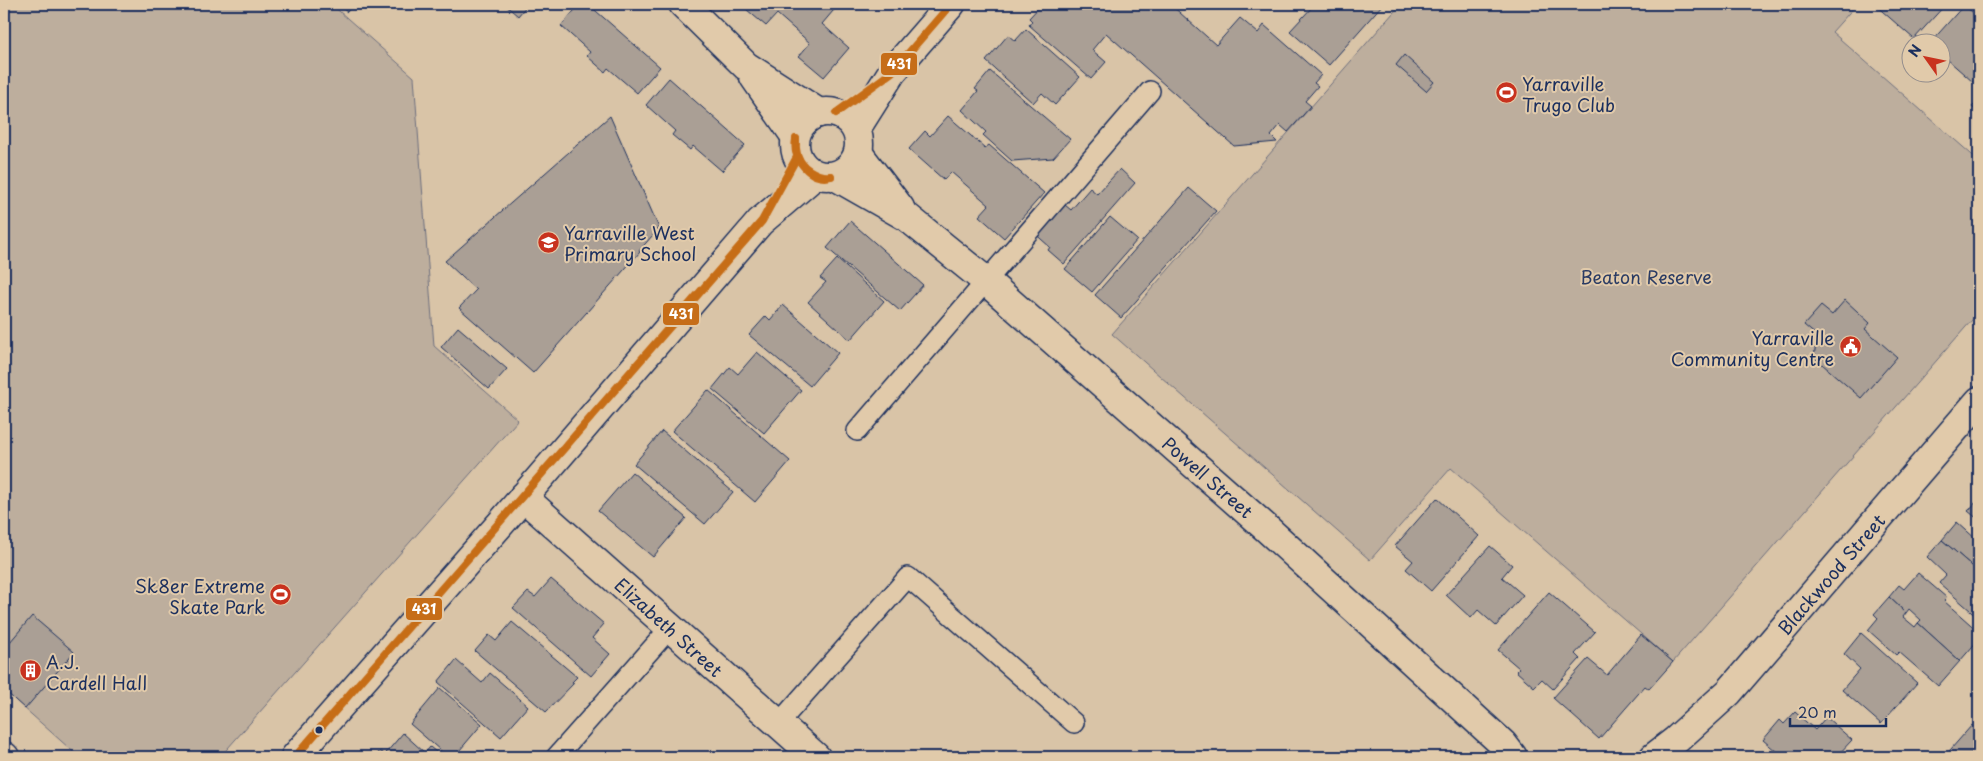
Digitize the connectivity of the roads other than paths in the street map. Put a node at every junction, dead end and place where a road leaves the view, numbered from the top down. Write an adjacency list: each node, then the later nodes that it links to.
1 (683, 4): 3 (street, Powell Street)
2 (951, 4): 5 (street)
3 (746, 66): 5 (street, Powell Street); 6 (street, Powell Street)
4 (1150, 91): 8 (lane)
5 (842, 127): 6 (street); 6 (street); 7 (street, Powell Street)
6 (810, 161): 7 (street, Powell Street); 11 (street)
7 (907, 217): 8 (street, Powell Street)
8 (986, 281): 10 (lane); 16 (street, Powell Street)
9 (1979, 401): 15 (street, Blackwood Street)
10 (857, 431)
11 (523, 498): 12 (street, Elizabeth Street); 17 (street)
12 (670, 628): 14 (street, Elizabeth Street); 18 (lane)
13 (1074, 723): 14 (lane)
14 (778, 724): 19 (street, Elizabeth Street)
15 (1671, 749): 20 (street, Blackwood Street)
16 (1513, 753)
17 (295, 757)
18 (556, 757)
19 (816, 757)
20 (1654, 757)

